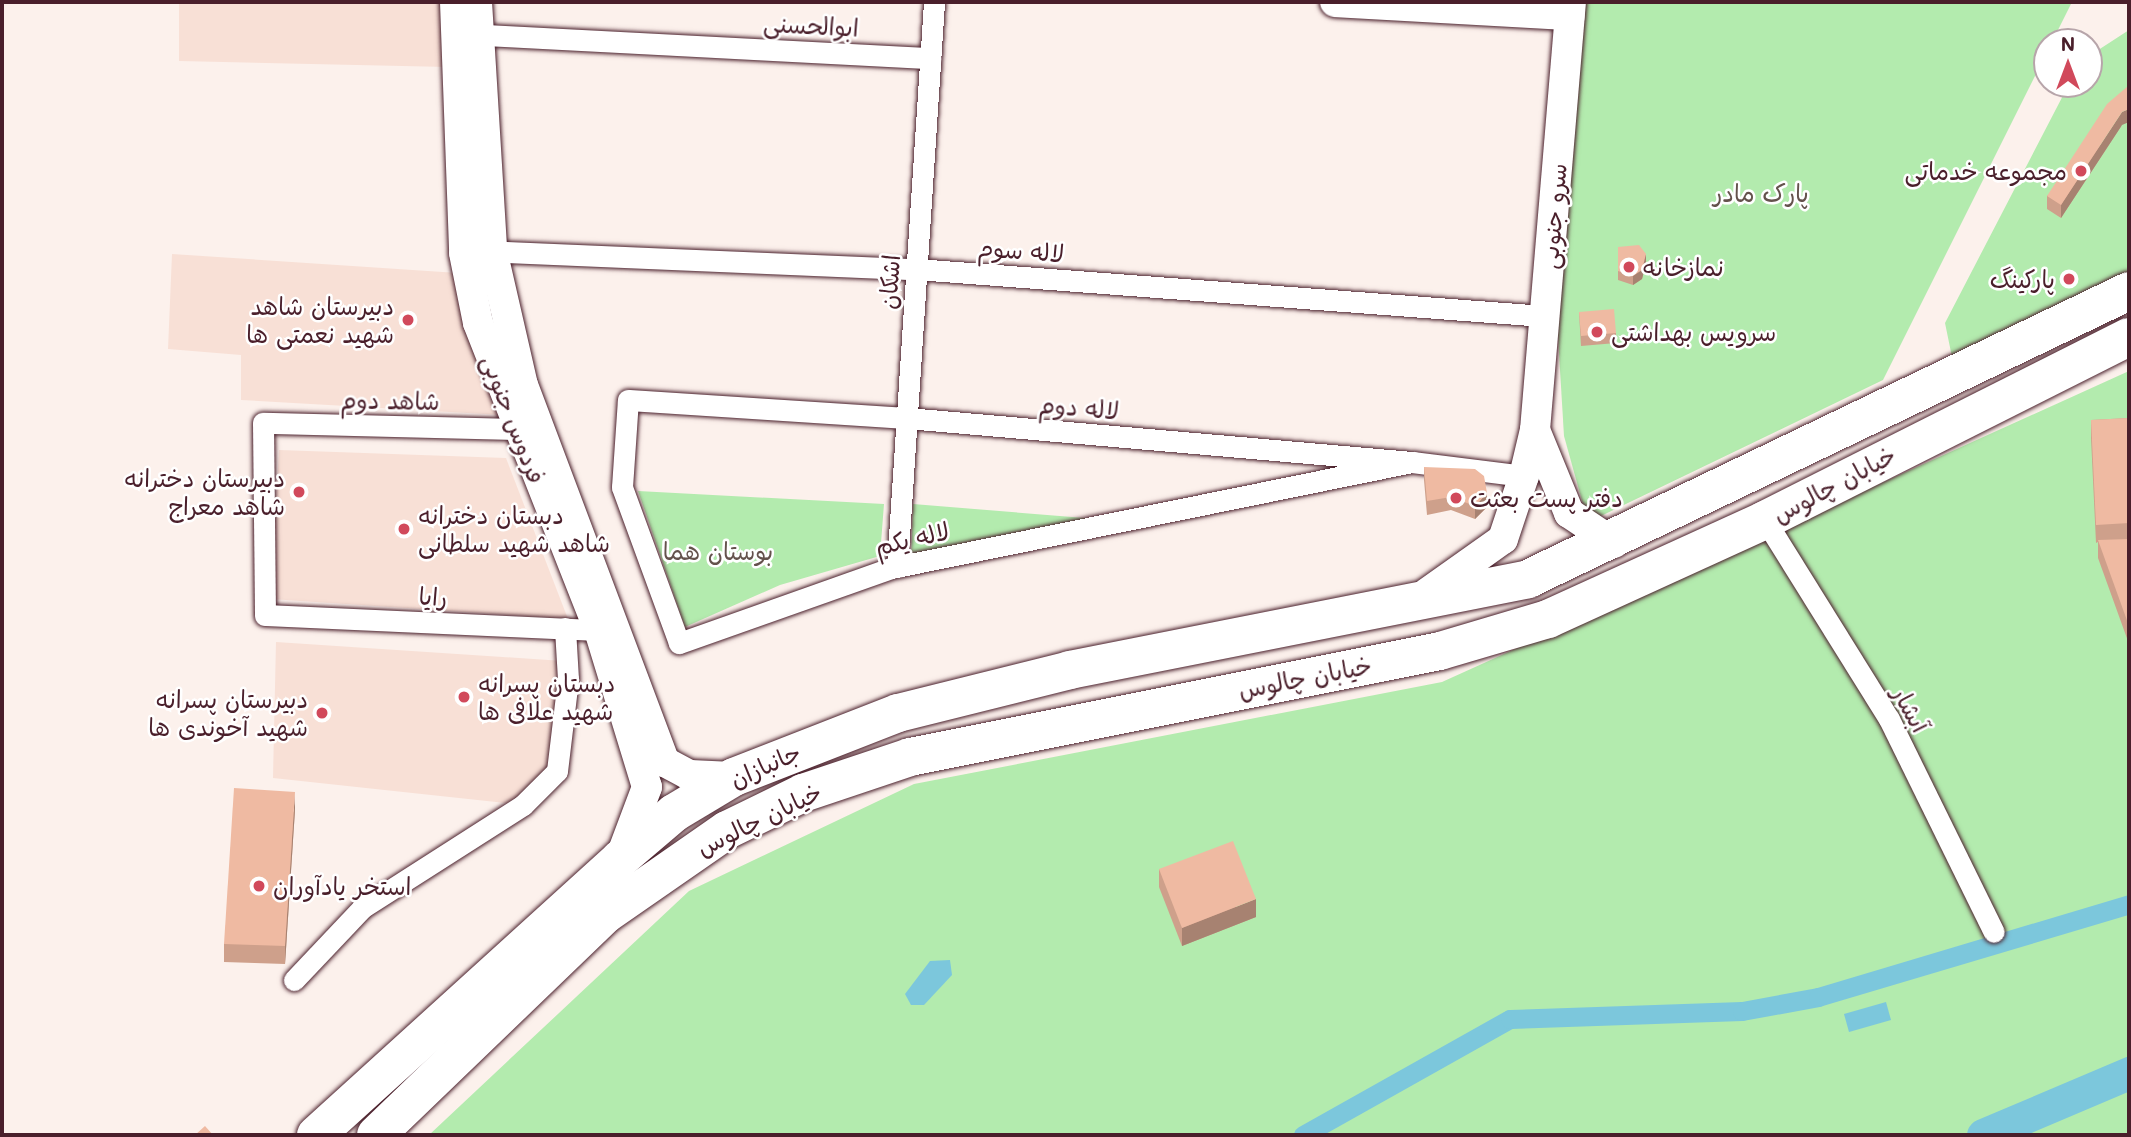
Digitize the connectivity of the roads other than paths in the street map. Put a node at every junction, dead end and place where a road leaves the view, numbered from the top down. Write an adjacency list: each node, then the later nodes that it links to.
1 (455, 2): 6 (street, فردوس جنوبی)
2 (477, 2): 6 (street, فردوس جنوبی)
3 (934, 2): 7 (street, اشکان)
4 (1335, 2): 5 (street)
5 (1570, 8): 11 (street, سرو جنوبی)
6 (469, 34): 7 (street, ابوالحسنی); 8 (street, فردوس جنوبی)
7 (930, 58): 9 (street, اشکان)
8 (478, 251): 9 (street, لاله سوم); 15 (street, فردوس جنوبی); 29 (street, فردوس جنوبی)
9 (916, 269): 11 (street, لاله سوم); 14 (street, اشکان)
10 (2129, 292): 20 (highway, خیابان چالوس)
11 (1544, 316): 16 (street, سرو جنوبی)
12 (2129, 337): 19 (highway, خیابان چالوس)
13 (628, 400): 14 (street, لاله دوم); 21 (street, لاله یکم)
14 (906, 418): 17 (street, لاله دوم); 21 (street, اشکان)
15 (515, 429): 23 (street, شاهد دوم); 26 (street, فردوس جنوبی)
16 (1535, 430): 18 (street, سرو جنوبی); 20 (street)
17 (1412, 462): 18 (street, لاله دوم); 21 (street, لاله یکم)
18 (1524, 476): 22 (street, سرو جنوبی)
19 (1765, 520): 28 (highway, خیابان چالوس); 31 (street, آبشار)
20 (1614, 543): 22 (highway, خیابان چالوس)
21 (897, 567)
22 (1402, 608): 24 (highway, خیابان چالوس)
23 (265, 615): 25 (street, رایا)
24 (1329, 621): 27 (highway, جانبازان)
25 (565, 628): 26 (street, رایا); 32 (street)
26 (599, 630): 30 (street, فردوس جنوبی)
27 (1070, 670): 28 (highway); 29 (highway, جانبازان)
28 (1085, 719): 34 (highway, خیابان چالوس)
29 (734, 777): 30 (highway, جانبازان)
30 (620, 859): 33 (highway, جانبازان)
31 (1994, 932)
32 (294, 980)
33 (316, 1135)
34 (376, 1135)

